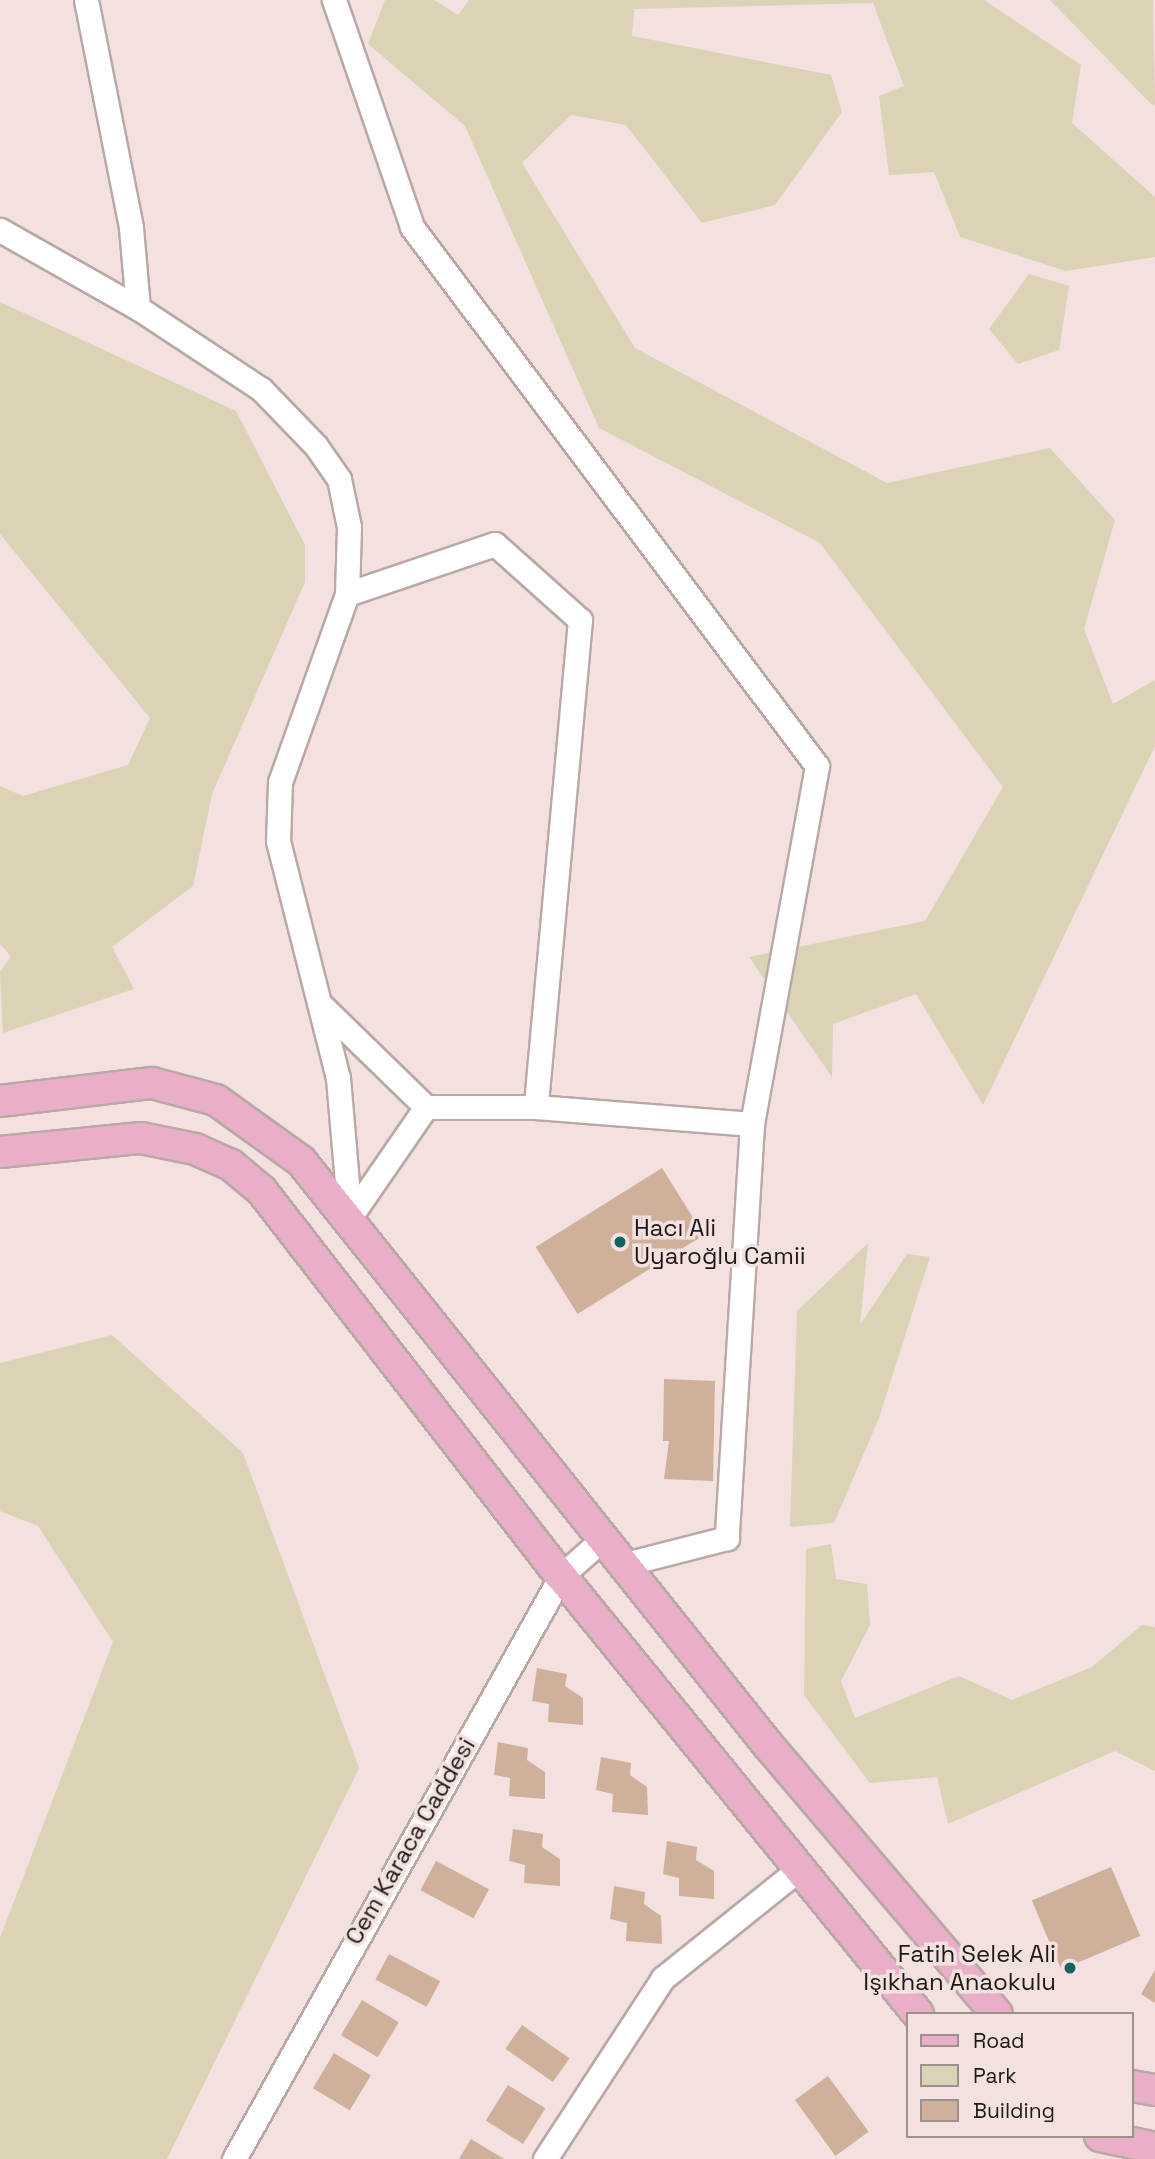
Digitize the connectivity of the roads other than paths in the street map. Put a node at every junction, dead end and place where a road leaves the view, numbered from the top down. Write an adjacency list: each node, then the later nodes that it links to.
1 (86, 0): 4 (street)
2 (334, 0): 10 (street)
3 (0, 230): 4 (street)
4 (138, 308): 5 (street)
5 (347, 594): 6 (street); 9 (street)
6 (316, 1001): 8 (street); 12 (street)
7 (0, 1101): 12 (main road)
8 (426, 1107): 9 (street); 12 (street)
9 (536, 1107): 10 (street)
10 (752, 1125): 14 (street)
11 (0, 1152): 15 (main road)
12 (350, 1217): 13 (main road)
13 (605, 1537): 14 (main road); 15 (street, Cem Karaca Caddesi)
14 (626, 1564): 18 (main road)
15 (561, 1576): 16 (main road); 23 (street, Cem Karaca Caddesi)
16 (799, 1869): 17 (main road); 24 (street)
17 (916, 2012)
18 (995, 2012)
19 (1134, 2086): 20 (main road)
20 (1155, 2090)
21 (1109, 2138): 22 (main road)
22 (1155, 2148)
23 (234, 2159)
24 (545, 2159)

